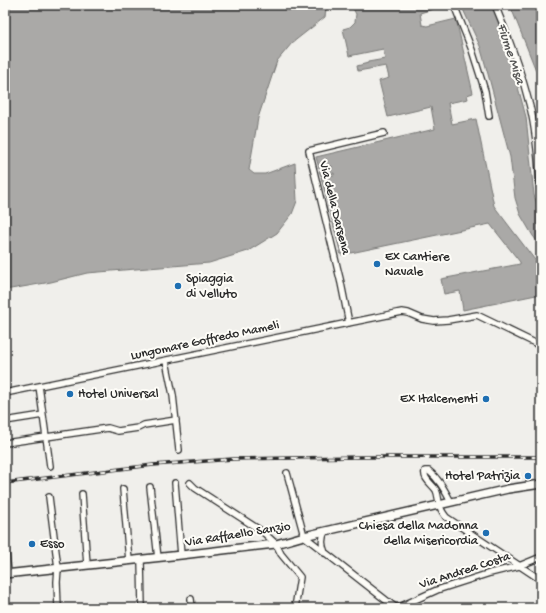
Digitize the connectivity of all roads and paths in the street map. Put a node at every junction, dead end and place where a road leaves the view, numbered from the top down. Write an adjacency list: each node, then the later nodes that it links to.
1 (454, 5): 3 (street)
2 (495, 5): 5 (street)
3 (489, 116)
4 (384, 133): 6 (street, Via della Darsena)
5 (541, 191)
6 (349, 323): 7 (street, Lungomare Goffredo Mameli); 8 (street, Lungomare Goffredo Mameli)
7 (541, 348)
8 (166, 361): 9 (street, Lungomare Goffredo Mameli); 12 (street)
9 (39, 386): 10 (street, Lungomare Goffredo Mameli); 11 (street)
10 (5, 393)
11 (43, 415): 13 (street); 14 (street)
12 (176, 420): 14 (street); 16 (street)
13 (5, 421)
14 (46, 437): 15 (street); 17 (street)
15 (5, 443)
16 (179, 450)
17 (50, 466)
18 (287, 473): 29 (street)
19 (175, 483): 33 (street)
20 (190, 483): 31 (street)
21 (541, 484): 26 (main road, Via Raffaello Sanzio)
22 (150, 487): 35 (street)
23 (123, 489): 37 (street)
24 (82, 494): 38 (street)
25 (49, 497): 40 (street)
26 (451, 502): 27 (main road, Via Raffaello Sanzio); 27 (street)
27 (439, 505): 28 (main road, Via Raffaello Sanzio); 39 (street)
28 (325, 531): 29 (main road, Via Raffaello Sanzio); 32 (street)
29 (304, 536): 31 (main road, Via Raffaello Sanzio); 32 (street)
30 (5, 543): 41 (street)
31 (276, 544): 33 (main road, Via Raffaello Sanzio); 47 (street)
32 (326, 553): 48 (street)
33 (181, 556): 35 (main road, Via Raffaello Sanzio)
34 (541, 557): 39 (street, Via Andrea Costa)
35 (158, 558): 36 (main road, Via Raffaello Sanzio)
36 (141, 560): 37 (main road, Via Raffaello Sanzio); 45 (street)
37 (129, 561): 38 (main road, Via Raffaello Sanzio)
38 (87, 565): 40 (main road, Via Raffaello Sanzio)
39 (519, 566): 42 (street); 48 (street, Via Andrea Costa)
40 (58, 568): 41 (main road, Via Raffaello Sanzio); 44 (street)
41 (7, 573)
42 (541, 580)
43 (191, 599): 46 (street)
44 (58, 608)
45 (142, 608)
46 (192, 608)
47 (295, 608)
48 (397, 608)

